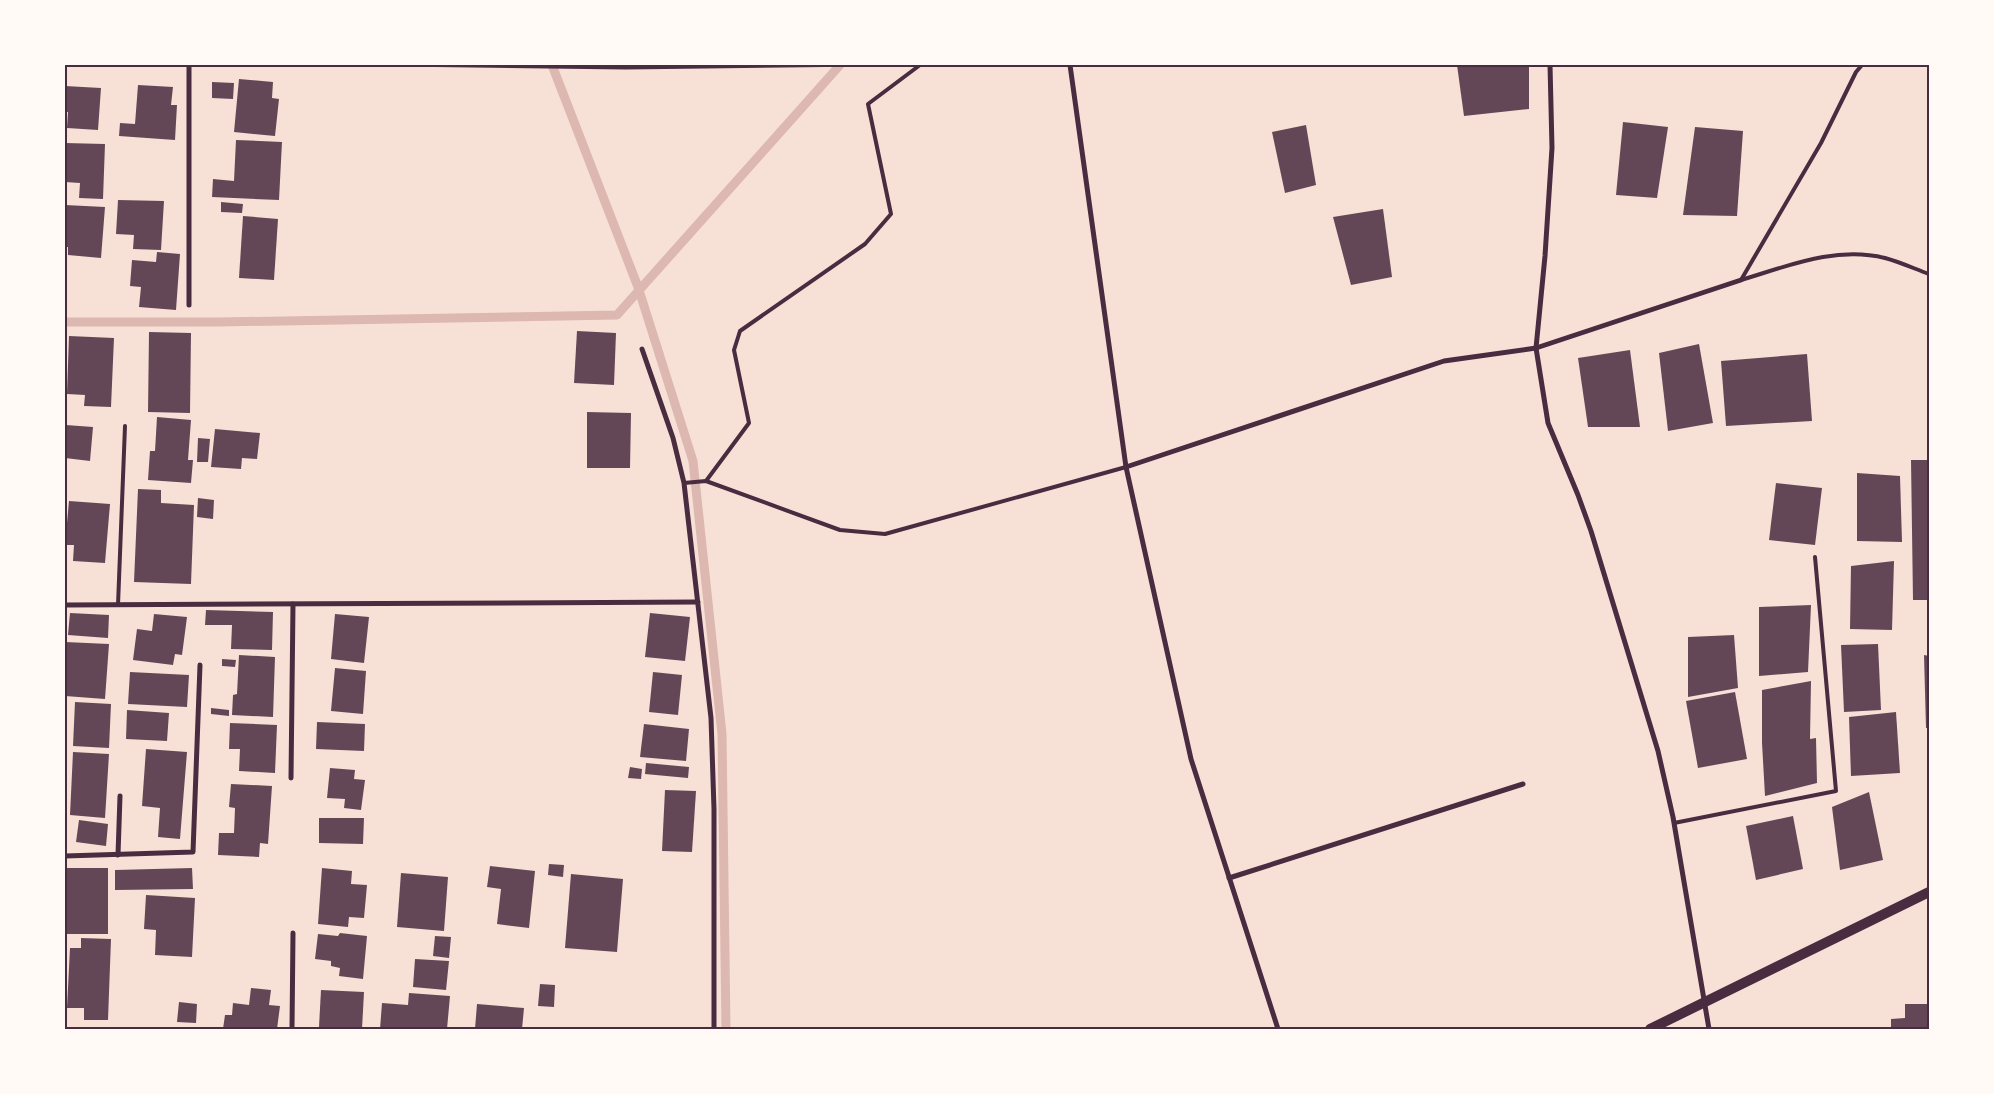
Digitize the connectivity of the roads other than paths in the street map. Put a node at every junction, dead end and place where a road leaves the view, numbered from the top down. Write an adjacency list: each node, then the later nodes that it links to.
1 (189, 65): 8 (street)
2 (920, 65): 13 (lane)
3 (1070, 65): 12 (street)
4 (1550, 65): 9 (street)
5 (1862, 65): 7 (lane)
6 (1929, 274): 7 (lane)
7 (1741, 280): 9 (street)
8 (189, 305)
9 (1536, 348): 12 (street); 24 (street)
10 (642, 349): 14 (street)
11 (125, 426): 19 (lane)
12 (1126, 467): 13 (lane); 27 (street)
13 (706, 482): 14 (lane)
14 (684, 483): 16 (street)
15 (1816, 557): 24 (lane)
16 (698, 602): 17 (street); 32 (street)
17 (293, 604): 19 (street); 21 (street)
18 (65, 605): 19 (street)
19 (118, 605)
20 (200, 665): 25 (street)
21 (291, 778)
22 (1523, 784): 27 (street)
23 (120, 796): 25 (street)
24 (1674, 823): 30 (street)
25 (118, 855): 26 (street)
26 (65, 856)
27 (1229, 878): 33 (street)
28 (1929, 892): 30 (main road)
29 (293, 932): 31 (street)
30 (1706, 1003): 34 (main road); 35 (street)
31 (292, 1029)
32 (714, 1029)
33 (1278, 1029)
34 (1650, 1029)
35 (1709, 1029)

